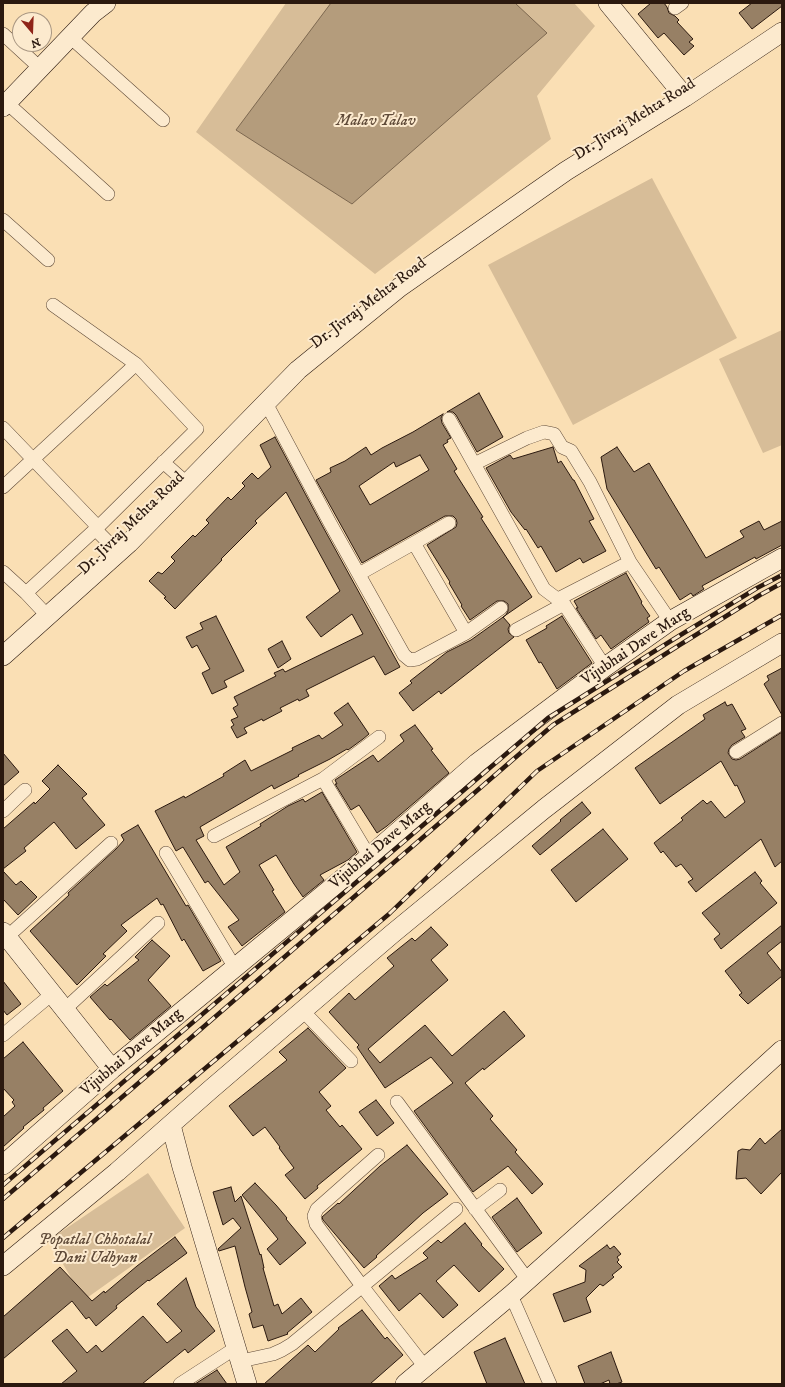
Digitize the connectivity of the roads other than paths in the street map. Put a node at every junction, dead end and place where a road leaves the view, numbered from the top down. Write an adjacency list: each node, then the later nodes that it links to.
1 (106, 3): 5 (street)
2 (608, 3): 7 (street)
3 (781, 33): 7 (street, Dr. Jivraj Mehta Road)
4 (3, 34): 6 (street)
5 (70, 37): 6 (street); 9 (street)
6 (40, 68): 8 (street)
7 (682, 94): 15 (street); 21 (street, Dr. Jivraj Mehta Road)
8 (5, 105): 10 (street)
9 (163, 120)
10 (108, 194)
11 (3, 220): 12 (street)
12 (48, 260)
13 (53, 305): 14 (street)
14 (136, 364): 18 (street); 19 (street)
15 (266, 403): 30 (street); 40 (street)
16 (449, 420): 20 (street)
17 (3, 428): 18 (street)
18 (33, 460): 22 (street); 24 (street)
19 (163, 462): 21 (street); 24 (street)
20 (474, 464): 28 (street); 32 (street)
21 (180, 478): 26 (street, Dr. Jivraj Mehta Road)
22 (3, 487)
23 (449, 523): 25 (street)
24 (97, 528): 26 (street); 31 (street)
25 (414, 543): 30 (street); 37 (street)
26 (112, 546): 34 (street, Dr. Jivraj Mehta Road)
27 (782, 558): 35 (street, Vijubhai Dave Marg)
28 (630, 562): 32 (street); 35 (street)
29 (3, 572): 31 (street)
30 (359, 574): 37 (street)
31 (26, 593): 34 (street)
32 (561, 602): 36 (street); 41 (street)
33 (501, 608): 37 (street)
34 (41, 609): 39 (street, Dr. Jivraj Mehta Road)
35 (670, 621): 41 (street, Vijubhai Dave Marg)
36 (516, 630)
37 (466, 633)
38 (782, 643): 57 (street)
39 (3, 644)
40 (3, 656)
41 (605, 667): 51 (street, Vijubhai Dave Marg)
42 (782, 723): 44 (street)
43 (379, 737): 45 (street)
44 (736, 752)
45 (323, 779): 48 (street); 51 (street)
46 (25, 790): 47 (street)
47 (3, 811)
48 (214, 836)
49 (111, 843): 53 (street)
50 (166, 853): 54 (street)
51 (370, 856): 54 (street, Vijubhai Dave Marg)
52 (158, 923): 56 (street)
53 (5, 934): 55 (street)
54 (235, 968): 61 (street, Vijubhai Dave Marg)
55 (52, 994): 56 (street); 58 (street)
56 (64, 1010): 61 (street)
57 (303, 1011): 60 (street); 63 (street)
58 (3, 1035)
59 (782, 1050): 70 (street)
60 (351, 1062)
61 (112, 1069): 65 (street, Vijubhai Dave Marg)
62 (397, 1102): 68 (street)
63 (170, 1125): 69 (street); 73 (street)
64 (378, 1155): 71 (street)
65 (3, 1165)
66 (500, 1190): 68 (street)
67 (456, 1209): 71 (street)
68 (475, 1209): 70 (street)
69 (3, 1266)
70 (527, 1279): 72 (street)
71 (362, 1286): 73 (street); 74 (street)
72 (511, 1295): 74 (street); 78 (street)
73 (239, 1354): 75 (street); 76 (street)
74 (425, 1367): 77 (street)
75 (180, 1384)
76 (247, 1384)
77 (405, 1384)
78 (550, 1384)

